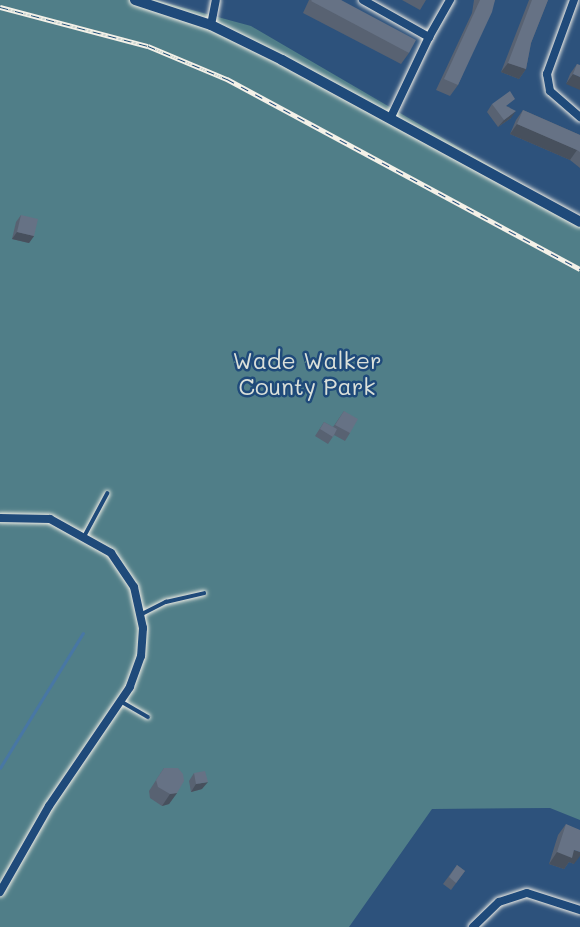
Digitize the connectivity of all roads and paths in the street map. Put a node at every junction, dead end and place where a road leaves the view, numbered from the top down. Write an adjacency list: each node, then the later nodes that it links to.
1 (135, 0): 6 (main road)
2 (216, 0): 6 (street)
3 (363, 0): 7 (street)
4 (450, 0): 7 (street)
5 (574, 0): 8 (street)
6 (211, 25): 9 (main road)
7 (429, 37): 9 (street)
8 (578, 116)
9 (390, 119): 10 (main road)
10 (580, 222)
11 (107, 494): 13 (lane)
12 (0, 518): 13 (street)
13 (85, 535): 15 (street)
14 (204, 593): 15 (lane)
15 (142, 614): 16 (street)
16 (121, 701): 17 (lane); 18 (street)
17 (148, 717)
18 (0, 892)
19 (580, 910): 20 (street)
20 (472, 927)

